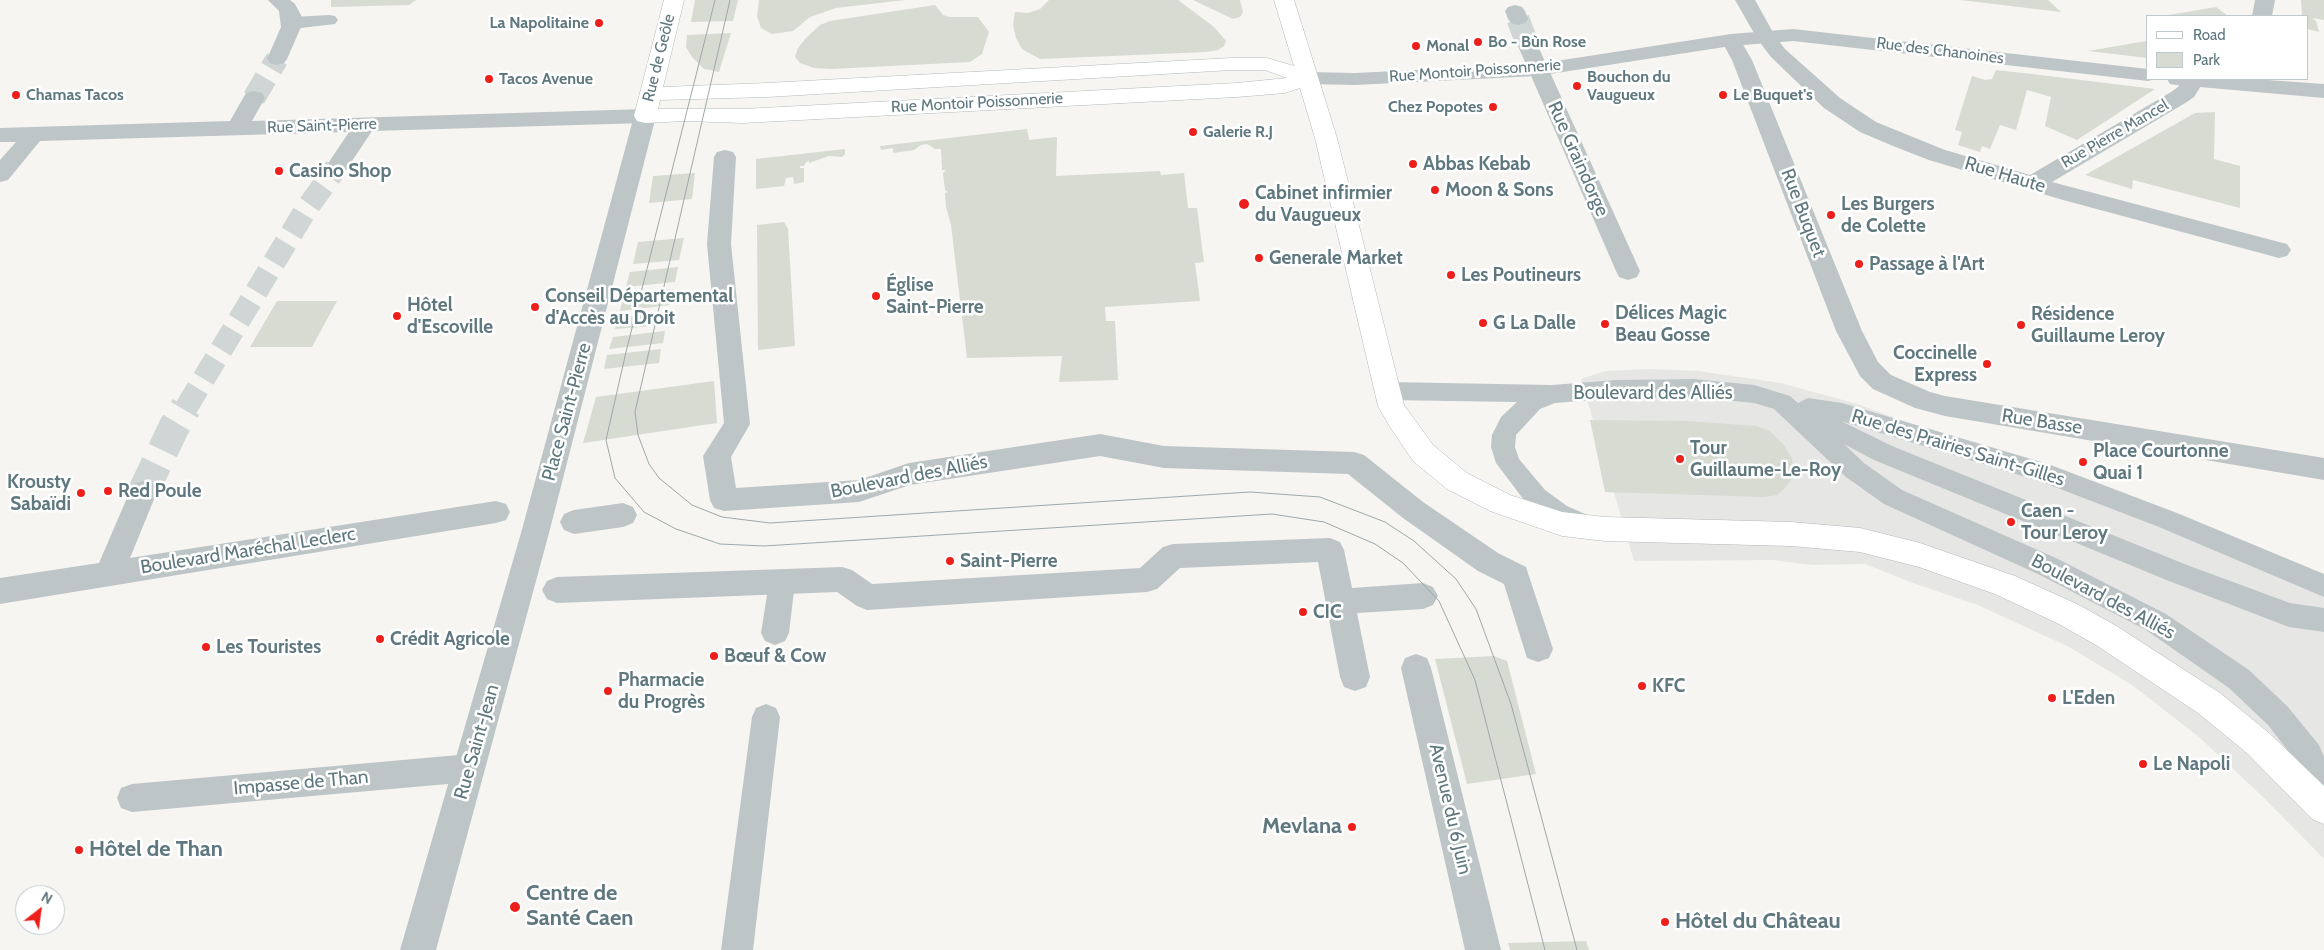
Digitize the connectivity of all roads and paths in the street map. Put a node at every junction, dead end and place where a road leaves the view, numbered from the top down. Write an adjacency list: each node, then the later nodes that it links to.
1 (278, 0): 8 (street)
2 (674, 0): 20 (main road, Rue de Geôle)
3 (1284, 0): 15 (main road)
4 (1745, 0): 9 (street, Rue Haute)
5 (2265, 0): 6 (street)
6 (2262, 15)
7 (329, 20): 8 (lane)
8 (292, 25): 12 (street)
9 (1765, 36): 10 (street, Rue des Chanoines); 14 (street, Rue des Chanoines); 28 (street, Rue Haute)
10 (1731, 40): 13 (street, Rue Montoir Poissonnerie); 31 (street, Rue Buquet)
11 (1528, 46): 13 (street, Rue Graindorge)
12 (277, 59)
13 (1537, 70): 15 (street, Rue Montoir Poissonnerie); 30 (street, Rue Graindorge)
14 (2146, 75)
15 (1308, 78): 20 (main road, Rue Montoir Poissonnerie); 32 (main road)
16 (2185, 80): 17 (street); 28 (street, Rue Pierre Mancel)
17 (2261, 82): 18 (street)
18 (2324, 91)
19 (254, 98): 22 (street)
20 (648, 105): 21 (street, Rue Saint-Pierre); 41 (street, Place Saint-Pierre)
21 (365, 125): 22 (street, Rue Saint-Pierre); 26 (street)
22 (236, 129): 23 (street, Rue Saint-Pierre)
23 (34, 134): 24 (street, Rue Saint-Pierre); 27 (street)
24 (0, 135)
25 (725, 156): 51 (street, Boulevard des Alliés)
26 (336, 168)
27 (0, 175)
28 (2033, 183): 29 (street, Rue Haute)
29 (2279, 250)
30 (1628, 271)
31 (1882, 382): 35 (street, Rue Basse)
32 (1387, 391): 33 (lane, Boulevard des Alliés); 40 (main road, Boulevard des Alliés)
33 (1552, 394): 34 (lane, Boulevard des Alliés); 40 (lane, Boulevard des Alliés)
34 (1782, 402): 44 (lane, Rue des Prairies Saint-Gilles); 49 (lane); 57 (lane, Boulevard des Alliés)
35 (2324, 469)
36 (143, 492): 42 (street)
37 (496, 512): 42 (street, Boulevard Maréchal Leclerc)
38 (623, 515): 39 (street)
39 (574, 522)
40 (1592, 528): 57 (main road, Boulevard des Alliés)
41 (535, 533): 55 (street, Rue Saint-Jean)
42 (110, 572): 46 (street, Boulevard Maréchal Leclerc)
43 (782, 582): 45 (street); 48 (street); 50 (lane)
44 (2324, 586)
45 (557, 590)
46 (0, 591)
47 (1423, 596): 48 (street)
48 (1341, 601): 53 (street)
49 (2324, 620)
50 (775, 633)
51 (1538, 649)
52 (1416, 668): 60 (street, Avenue du 6 Juin)
53 (1356, 677)
54 (766, 717): 59 (lane)
55 (470, 768): 56 (lane, Impasse de Than); 58 (street, Rue Saint-Jean)
56 (132, 798)
57 (2321, 806)
58 (418, 950)
59 (737, 950)
60 (1483, 950)

